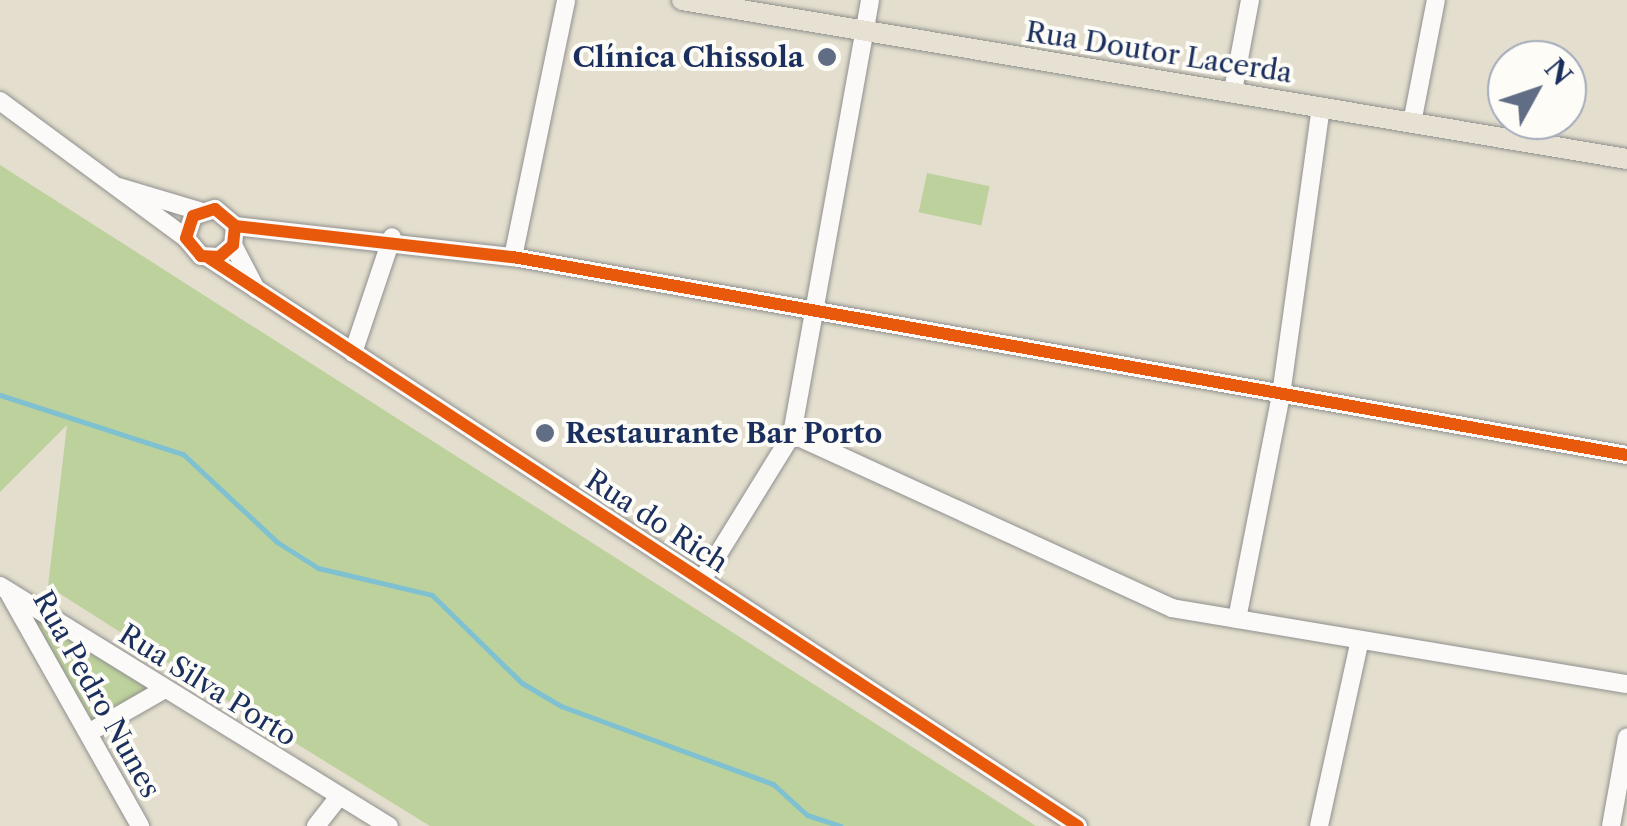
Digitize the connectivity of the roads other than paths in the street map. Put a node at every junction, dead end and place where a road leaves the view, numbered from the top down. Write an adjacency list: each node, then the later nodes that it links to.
1 (566, 0): 17 (street)
2 (682, 0): 6 (main road, Rua Doutor Lacerda)
3 (870, 0): 6 (street)
4 (1250, 0): 7 (street)
5 (1436, 0): 10 (street)
6 (864, 31): 7 (main road, Rua Doutor Lacerda); 20 (street)
7 (1233, 91): 9 (main road, Rua Doutor Lacerda)
8 (0, 101): 12 (street, Rua do Rich)
9 (1321, 107): 10 (main road, Rua Doutor Lacerda); 22 (street)
10 (1412, 123): 11 (main road, Rua Doutor Lacerda)
11 (1627, 159)
12 (95, 179): 13 (street); 15 (street, Rua do Rich)
13 (199, 211): 14 (street); 15 (street)
14 (234, 236): 16 (street); 18 (street); 19 (street)
15 (186, 238): 18 (street, Rua do Rich)
16 (392, 238): 17 (street); 21 (street)
17 (513, 257): 20 (street)
18 (209, 258): 19 (street, Rua do Rich)
19 (259, 294): 21 (street, Rua do Rich)
20 (818, 308): 22 (street); 23 (street)
21 (353, 352): 25 (street, Rua do Rich)
22 (1281, 395): 24 (street); 27 (street)
23 (792, 434): 25 (street); 27 (street)
24 (1627, 454)
25 (702, 580): 38 (street, Rua do Rich)
26 (4, 588): 30 (street, Rua Silva Porto); 31 (street, Rua Pedro Nunes)
27 (1237, 619): 28 (street)
28 (1360, 640): 29 (street); 34 (street)
29 (1627, 684)
30 (162, 690): 31 (street); 33 (street, Rua Silva Porto)
31 (90, 732): 36 (street, Rua Pedro Nunes)
32 (1627, 737): 40 (street)
33 (338, 799): 35 (street); 37 (street, Rua Silva Porto)
34 (1323, 820): 39 (street)
35 (319, 825)
36 (140, 826)
37 (389, 826)
38 (1078, 826)
39 (1344, 826)
40 (1611, 826)

